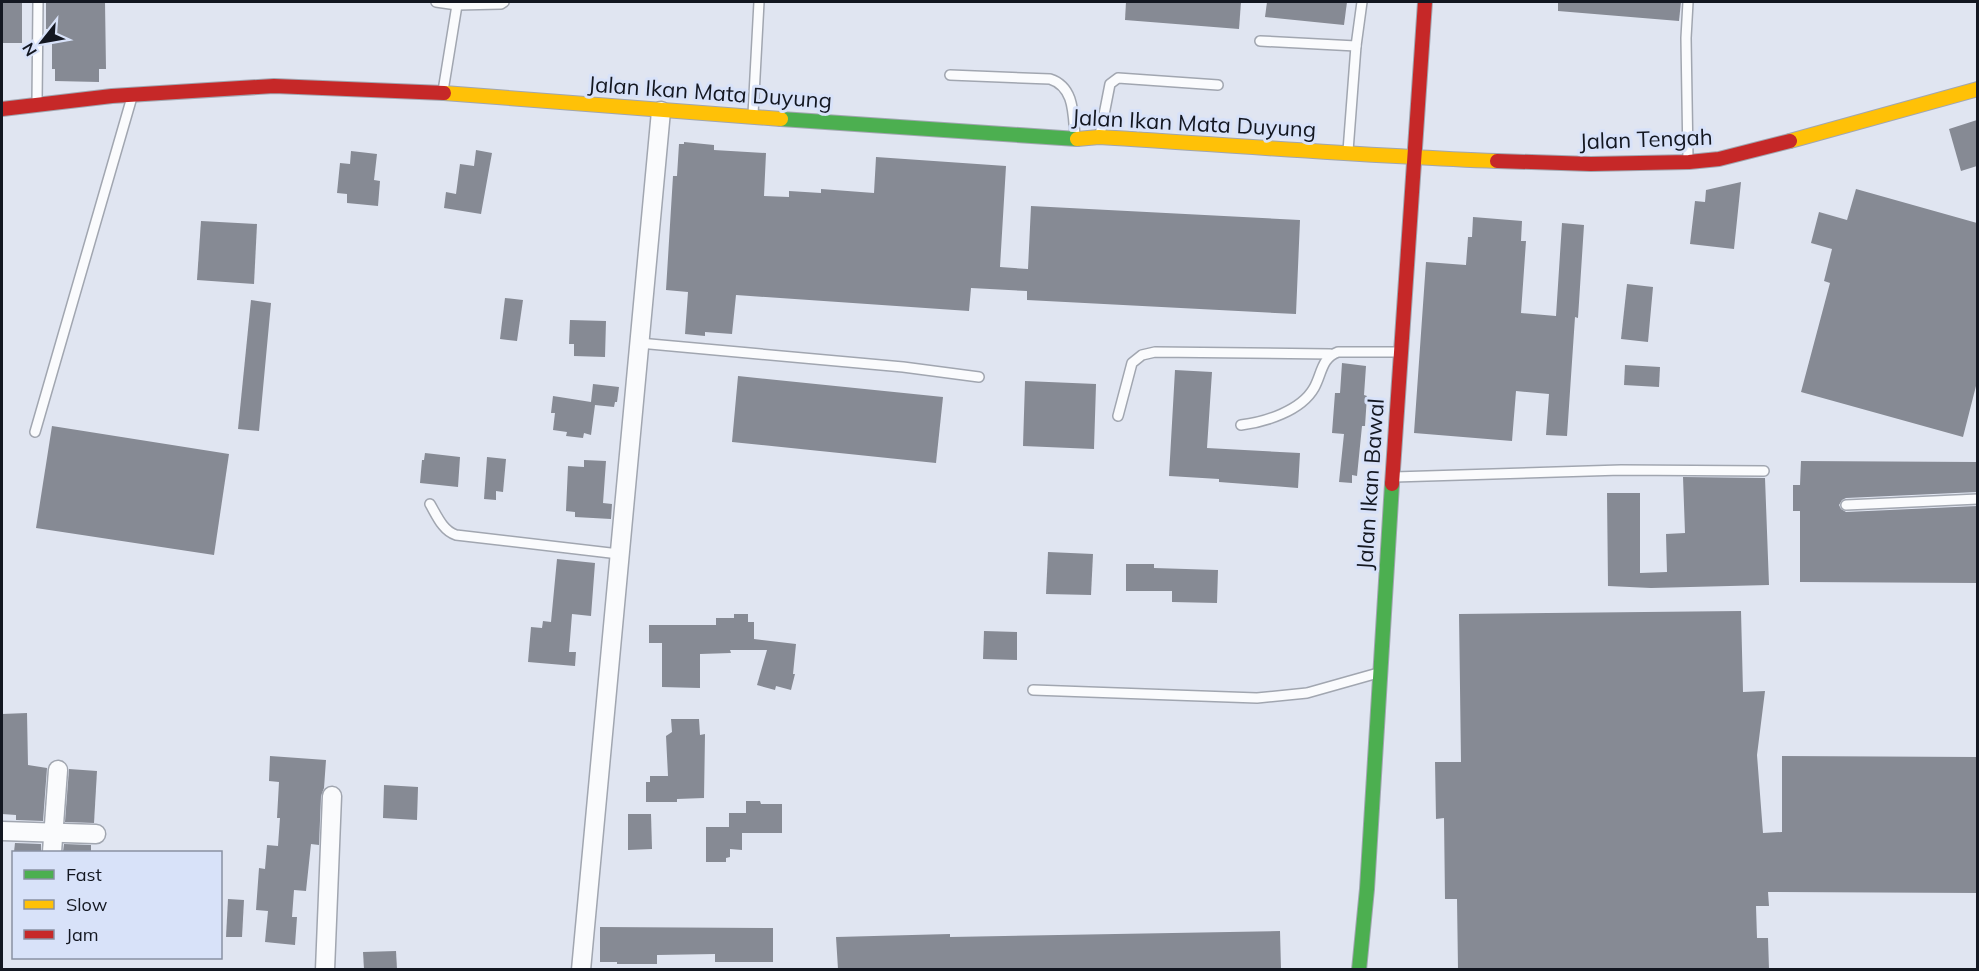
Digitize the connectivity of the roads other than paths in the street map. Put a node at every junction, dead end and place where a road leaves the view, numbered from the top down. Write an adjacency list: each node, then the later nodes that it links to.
1 (38, 2): 16 (lane)
2 (436, 2): 8 (lane)
3 (504, 2): 8 (lane)
4 (759, 2): 19 (lane)
5 (1362, 2): 10 (lane)
6 (1425, 2): 23 (street, Jalan Ikan Bawal)
7 (1688, 2): 24 (lane)
8 (457, 5): 14 (lane)
9 (1260, 41): 10 (lane)
10 (1356, 46): 22 (lane)
11 (950, 75): 21 (lane)
12 (1218, 85): 20 (lane)
13 (1977, 89): 24 (street, Jalan Tengah)
14 (443, 93): 15 (street, Jalan Ikan Mata Duyung); 18 (street, Jalan Ikan Mata Duyung)
15 (132, 95): 16 (street, Jalan Ikan Mata Duyung); 31 (lane)
16 (37, 104): 17 (street, Jalan Ikan Mata Duyung)
17 (2, 108)
18 (661, 111): 19 (street, Jalan Ikan Mata Duyung); 25 (street)
19 (753, 117): 21 (street, Jalan Ikan Mata Duyung)
20 (1100, 138): 21 (street, Jalan Ikan Mata Duyung); 22 (street, Jalan Ikan Mata Duyung)
21 (1075, 139)
22 (1348, 152): 23 (street, Jalan Ikan Mata Duyung)
23 (1415, 158): 24 (street, Jalan Tengah); 26 (street, Jalan Ikan Bawal)
24 (1689, 162)
25 (639, 343): 28 (lane); 37 (street)
26 (1400, 352): 27 (lane); 33 (street, Jalan Ikan Bawal)
27 (1330, 354): 29 (lane); 30 (lane)
28 (979, 377)
29 (1118, 416)
30 (1241, 425)
31 (34, 432)
32 (1764, 471): 33 (lane)
33 (1392, 477): 38 (street, Jalan Ikan Bawal)
34 (1977, 499): 36 (lane)
35 (430, 504): 37 (lane)
36 (1846, 505)
37 (619, 554): 47 (street)
38 (1380, 672): 39 (lane); 48 (street, Jalan Ikan Bawal)
39 (1033, 690)
40 (58, 770): 43 (street)
41 (332, 796): 46 (street)
42 (2, 831): 43 (street)
43 (53, 832): 44 (street); 45 (street)
44 (96, 834)
45 (52, 851)
46 (325, 969)
47 (581, 969)
48 (1359, 969)

